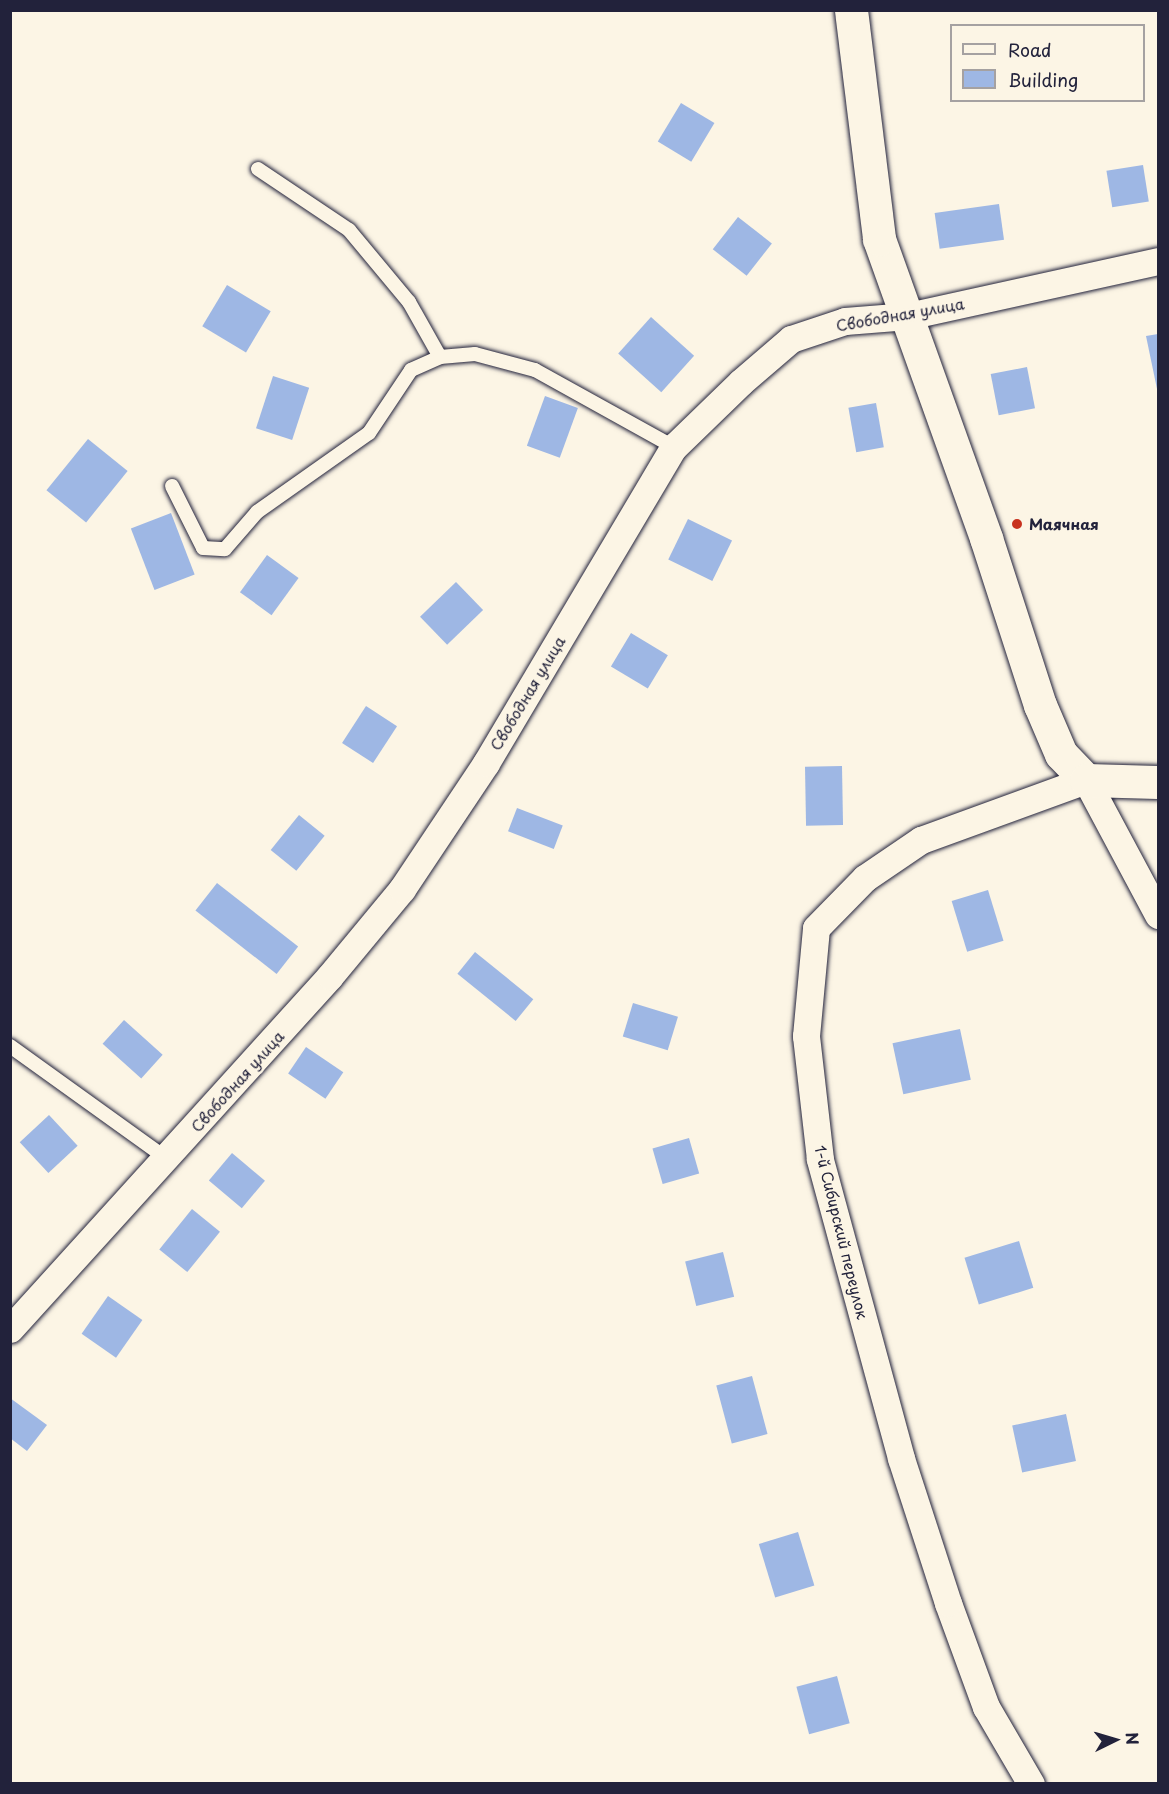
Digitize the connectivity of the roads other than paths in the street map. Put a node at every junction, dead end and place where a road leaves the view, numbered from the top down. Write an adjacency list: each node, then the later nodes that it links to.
1 (851, 10): 4 (street)
2 (258, 169): 5 (lane)
3 (1158, 261): 4 (street, Свободная улица)
4 (908, 316): 6 (street, Свободная улица); 8 (street)
5 (440, 357): 6 (lane); 7 (lane)
6 (674, 447): 12 (street, Свободная улица)
7 (172, 486)
8 (1086, 780): 9 (street); 10 (street); 14 (street, 1-й Сибирский переулок)
9 (1158, 783)
10 (1158, 915)
11 (10, 1046): 12 (lane)
12 (167, 1159): 13 (street, Свободная улица)
13 (10, 1329)
14 (1031, 1784)

